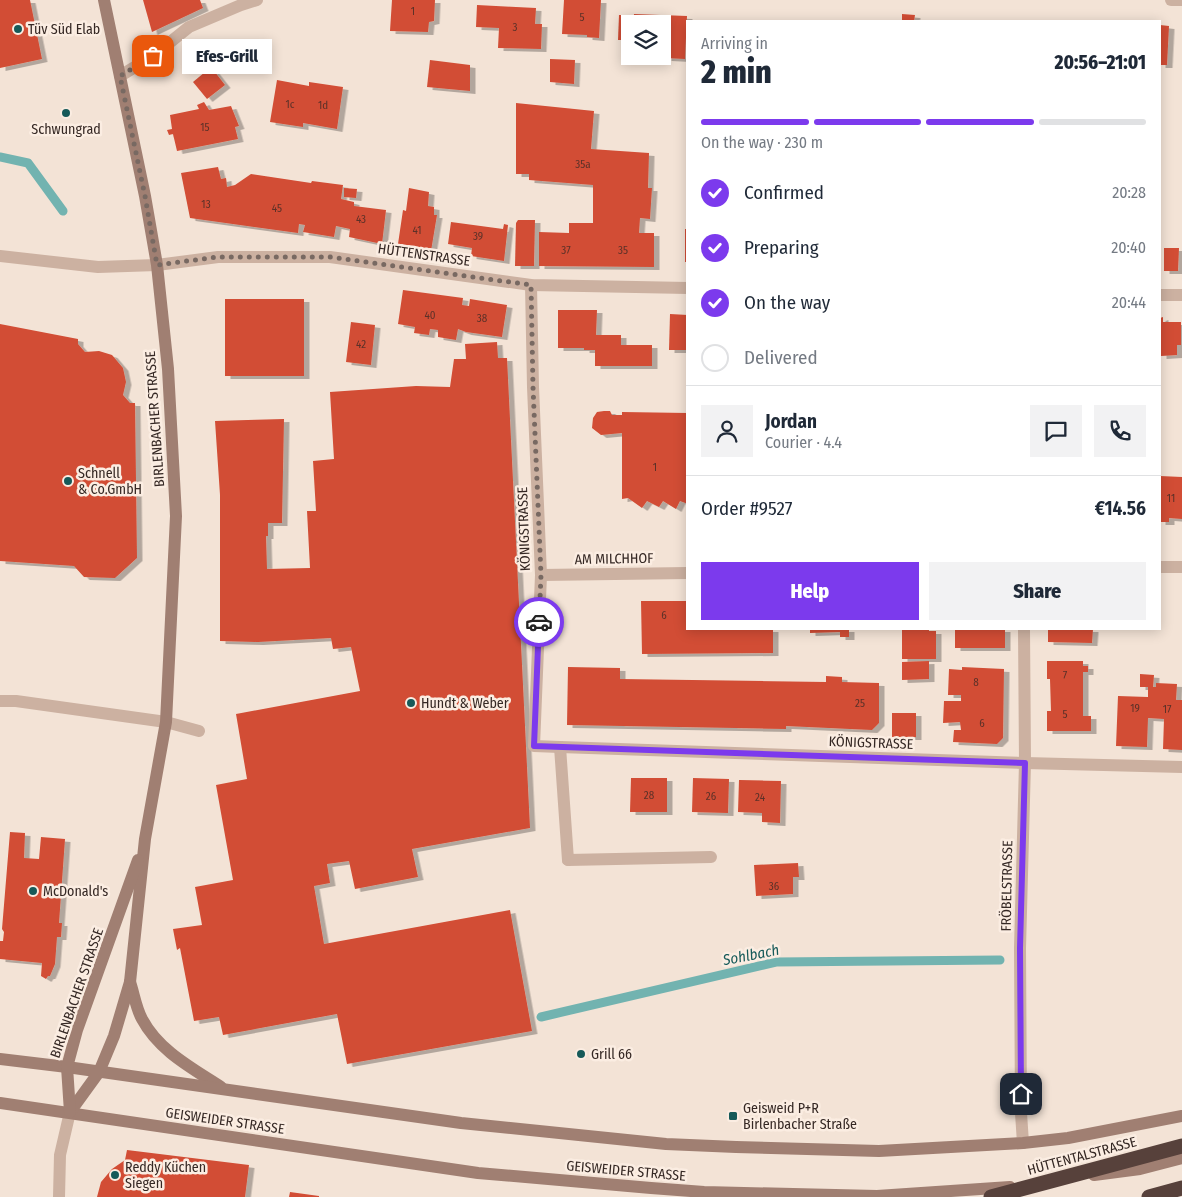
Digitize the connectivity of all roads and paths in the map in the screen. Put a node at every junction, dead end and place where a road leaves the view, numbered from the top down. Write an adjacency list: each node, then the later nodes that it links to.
1 (104, 0): 5 (main road, BIRLENBACHER STRASSE)
2 (257, 0): 5 (street)
3 (1171, 0): 4 (street)
4 (1182, 0)
5 (120, 76): 7 (main road, BIRLENBACHER STRASSE)
6 (0, 256): 7 (street, HÜTTENSTRASSE)
7 (157, 265): 8 (street, HÜTTENSTRASSE); 18 (main road, BIRLENBACHER STRASSE)
8 (531, 285): 9 (street, HÜTTENSTRASSE); 15 (street, KÖNIGSTRASSE)
9 (686, 288)
10 (1182, 295): 11 (street)
11 (1161, 296)
12 (1161, 567): 13 (street)
13 (1182, 567)
14 (686, 573): 15 (street, AM MILCHHOF)
15 (541, 575): 20 (street, KÖNIGSTRASSE)
16 (1024, 630): 21 (street, FRÖBELSTRASSE)
17 (0, 701): 18 (street)
18 (166, 722): 19 (street); 23 (main road, BIRLENBACHER STRASSE)
19 (199, 731)
20 (560, 747): 21 (street, KÖNIGSTRASSE); 24 (street)
21 (1025, 763): 22 (street, KÖNIGSTRASSE); 33 (street, FRÖBELSTRASSE)
22 (1182, 767)
23 (145, 840): 25 (main road, BIRLENBACHER STRASSE); 27 (main road, BIRLENBACHER STRASSE)
24 (711, 857)
25 (130, 982): 28 (main road, BIRLENBACHER STRASSE); 29 (main road)
26 (0, 1059): 27 (main road)
27 (66, 1067): 28 (main road); 31 (main road, BIRLENBACHER STRASSE)
28 (99, 1072): 29 (main road); 31 (main road, BIRLENBACHER STRASSE)
29 (223, 1089): 33 (main road)
30 (0, 1104): 31 (main road, GEISWEIDER STRASSE)
31 (70, 1112): 35 (main road, GEISWEIDER STRASSE); 37 (street)
32 (1182, 1116): 33 (main road)
33 (1023, 1143)
34 (1182, 1146): 38 (highway, HÜTTENTALSTRASSE, bridge)
35 (1182, 1158)
36 (1182, 1188): 39 (highway)
37 (59, 1197)
38 (991, 1197)
39 (1149, 1197)

